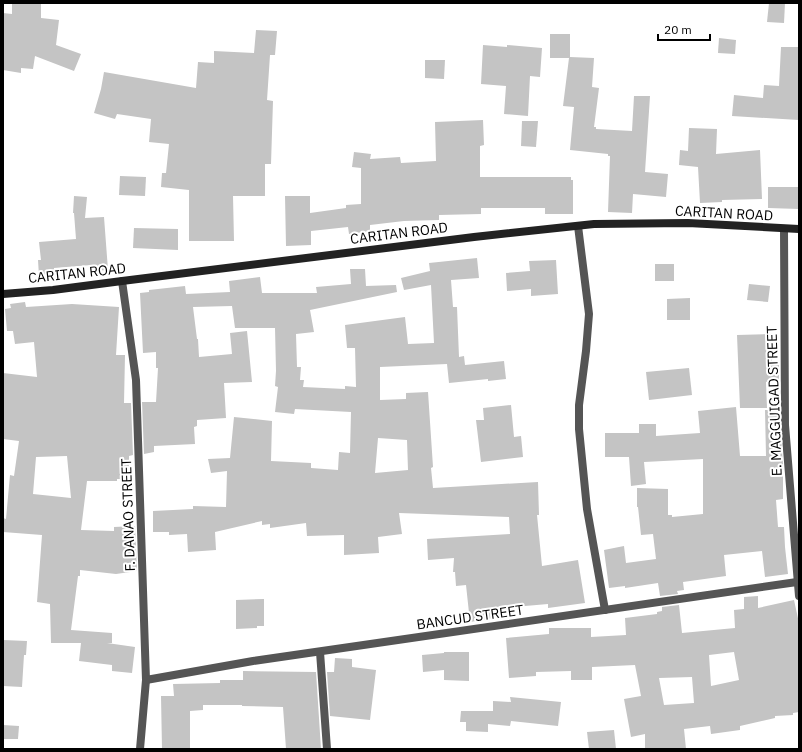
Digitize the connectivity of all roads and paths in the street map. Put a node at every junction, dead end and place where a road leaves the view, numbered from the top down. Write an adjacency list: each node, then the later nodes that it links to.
1 (578, 226): 2 (main road, CARITAN ROAD); 4 (main road, CARITAN ROAD); 8 (street)
2 (784, 228): 3 (main road, CARITAN ROAD); 6 (street, E. MAGGUIGAD STREET)
3 (799, 230)
4 (122, 281): 5 (main road, CARITAN ROAD); 10 (street, F. DANAO STREET)
5 (3, 294)
6 (797, 582): 7 (street, E. MAGGUIGAD STREET); 8 (street, BANCUD STREET)
7 (799, 596)
8 (605, 610): 9 (street, BANCUD STREET)
9 (320, 652): 10 (street, BANCUD STREET); 12 (street)
10 (146, 680): 11 (street, F. DANAO STREET)
11 (140, 749)
12 (327, 749)

